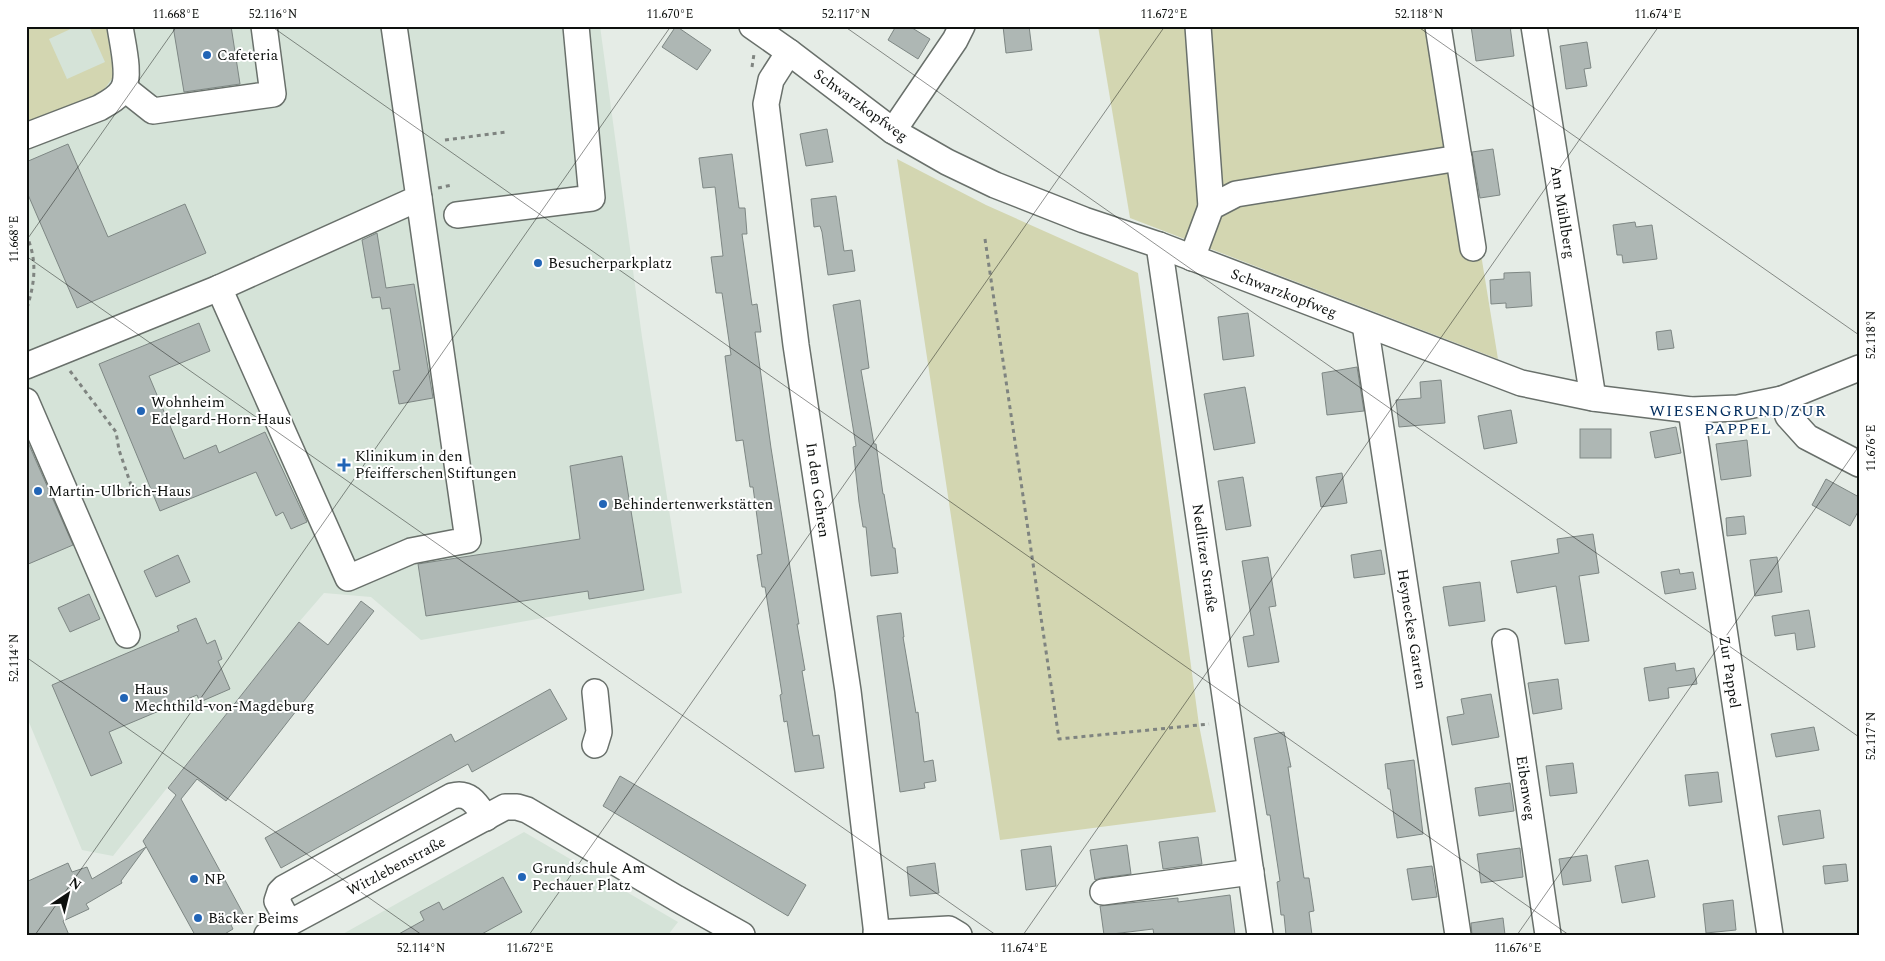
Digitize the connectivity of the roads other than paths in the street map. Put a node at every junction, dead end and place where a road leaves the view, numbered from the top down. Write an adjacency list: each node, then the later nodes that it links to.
1 (120, 26): 11 (street)
2 (264, 26): 11 (street)
3 (394, 26): 15 (street)
4 (576, 26): 17 (street)
5 (752, 26): 10 (street, Schwarzkopfweg)
6 (962, 26): 12 (street)
7 (1198, 26): 16 (street)
8 (1438, 26): 14 (street)
9 (1534, 26): 25 (street, Am Mühlberg)
10 (789, 52): 12 (street, Schwarzkopfweg); 38 (street, In den Gehren)
11 (124, 88): 13 (street)
12 (893, 131): 18 (street, Schwarzkopfweg)
13 (26, 136)
14 (1459, 158): 16 (street); 19 (street)
15 (420, 198): 21 (street); 21 (street)
16 (1211, 207): 20 (street)
17 (457, 215)
18 (1159, 245): 20 (street, Schwarzkopfweg); 35 (street, Nedlitzer Straße)
19 (1473, 248)
20 (1192, 258): 22 (street, Schwarzkopfweg)
21 (218, 288): 23 (street)
22 (1365, 324): 25 (street, Schwarzkopfweg); 43 (street, Heyneckes Garten)
23 (26, 366)
24 (1859, 368): 26 (street, Schwarzkopfweg)
25 (1593, 398): 28 (street, Schwarzkopfweg)
26 (1782, 399): 28 (street, Schwarzkopfweg); 29 (street)
27 (26, 401): 30 (street)
28 (1691, 410): 45 (street, Zur Pappel)
29 (1859, 464)
30 (127, 635)
31 (1505, 642): 44 (street, Eibenweg)
32 (595, 692): 33 (street)
33 (595, 746)
34 (486, 818): 37 (street, Witzlebenstraße); 37 (street); 40 (street, Witzlebenstraße)
35 (1251, 872): 36 (street); 42 (street, Nedlitzer Straße)
36 (1103, 892)
37 (289, 923): 39 (street, Witzlebenstraße)
38 (876, 934): 41 (street)
39 (267, 935)
40 (742, 935)
41 (959, 935)
42 (1260, 935)
43 (1458, 935)
44 (1548, 935)
45 (1770, 935)

